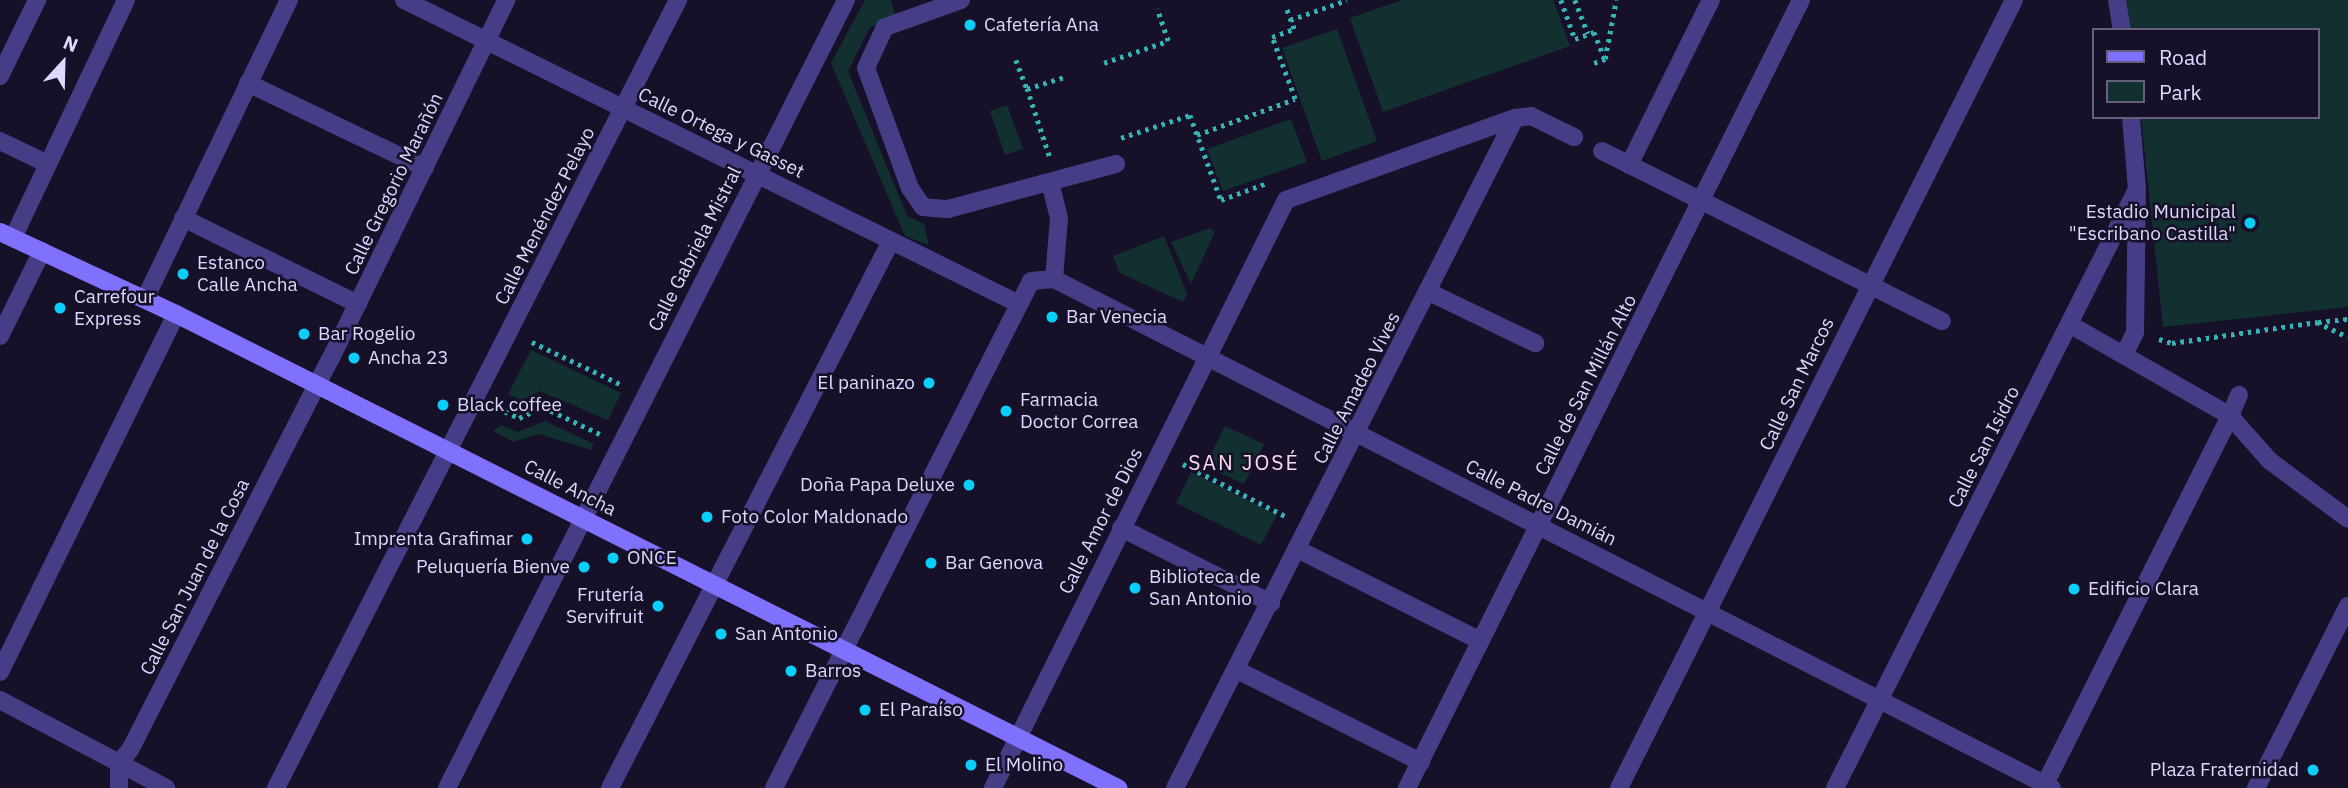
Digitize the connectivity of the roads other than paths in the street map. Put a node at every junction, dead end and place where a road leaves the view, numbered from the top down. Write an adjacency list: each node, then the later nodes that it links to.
1 (37, 0): 15 (street)
2 (126, 0): 23 (street)
3 (289, 0): 16 (street)
4 (404, 0): 14 (street, Calle Ortega y Gasset)
5 (506, 0): 14 (street, Calle Gregorio Marañón)
6 (678, 0): 17 (street, Calle Menéndez Pelayo)
7 (846, 0): 27 (street, Calle Gabriela Mistral)
8 (961, 0): 28 (street)
9 (1711, 0): 25 (street)
10 (1801, 0): 30 (street, Calle de San Millán Alto)
11 (2014, 0): 36 (street, Calle San Marcos)
12 (2117, 0): 13 (street)
13 (2122, 28)
14 (486, 42): 17 (street, Calle Ortega y Gasset); 26 (street, Calle Gregorio Marañón)
15 (0, 76)
16 (248, 83): 26 (street); 31 (street)
17 (623, 108): 27 (street, Calle Ortega y Gasset); 52 (street, Calle Menéndez Pelayo)
18 (1515, 118): 20 (street); 37 (street, Calle Amadeo Vives); 47 (street, Calle Amor de Dios)
19 (2131, 119): 29 (street)
20 (1574, 137)
21 (0, 141): 23 (street)
22 (1602, 151): 25 (street)
23 (48, 164): 32 (street)
24 (1116, 164): 28 (street)
25 (1629, 165): 30 (street)
26 (425, 168): 39 (street, Calle Gregorio Marañón)
27 (757, 174): 33 (street, Calle Ortega y Gasset); 53 (street, Calle Gabriela Mistral)
28 (1050, 182): 35 (street)
29 (2137, 189): 43 (street, Calle San Isidro); 46 (street)
30 (1701, 200): 36 (street); 55 (street, Calle de San Millán Alto)
31 (183, 218): 38 (street); 39 (street)
32 (7, 235): 34 (main road, Calle Ancha)
33 (891, 241): 40 (street, Calle Ortega y Gasset); 58 (street)
34 (42, 251): 38 (main road, Calle Ancha); 44 (street)
35 (1054, 279): 40 (street); 47 (street, Calle Padre Damián)
36 (1869, 285): 42 (street); 61 (street, Calle San Marcos)
37 (1429, 292): 45 (street); 51 (street, Calle Amadeo Vives)
38 (145, 299): 41 (main road, Calle Ancha)
39 (358, 304): 48 (street, Calle Gregorio Marañón)
40 (1019, 304): 63 (street)
41 (176, 314): 48 (main road, Calle Ancha); 65 (street)
42 (1942, 321)
43 (2069, 324): 46 (street); 67 (street, Calle San Isidro)
44 (0, 336)
45 (1535, 343)
46 (2124, 355): 50 (street)
47 (1208, 358): 51 (street, Calle Padre Damián); 56 (street, Calle Amor de Dios)
48 (317, 385): 52 (main road, Calle Ancha); 70 (street, Calle San Juan de la Cosa)
49 (2239, 395): 50 (street)
50 (2230, 416): 54 (street); 71 (street)
51 (1357, 434): 55 (street, Calle Padre Damián); 57 (street, Calle Amadeo Vives)
52 (448, 450): 53 (main road, Calle Ancha); 74 (street, Calle Menéndez Pelayo)
53 (583, 518): 58 (main road, Calle Ancha); 75 (street, Calle Gabriela Mistral)
54 (2348, 519)
55 (1539, 525): 61 (street, Calle Padre Damián); 62 (street, Calle de San Millán Alto)
56 (1121, 528): 59 (street); 68 (street, Calle Amor de Dios)
57 (1299, 550): 59 (street, Calle Amadeo Vives); 62 (street)
58 (713, 583): 63 (main road, Calle Ancha); 76 (street)
59 (1271, 603): 64 (street, Calle Amadeo Vives)
60 (2348, 606): 84 (street)
61 (1707, 612): 67 (street, Calle Padre Damián); 82 (street, Calle San Marcos)
62 (1481, 641): 69 (street, Calle de San Millán Alto)
63 (844, 649): 68 (main road, Calle Ancha); 77 (street)
64 (1237, 670): 69 (street); 80 (street, Calle Amadeo Vives)
65 (0, 671)
66 (0, 700): 70 (street)
67 (1880, 700): 71 (street, Calle Padre Damián); 83 (street, Calle San Isidro)
68 (1017, 737): 78 (street, Calle Amor de Dios); 79 (main road, Calle Ancha)
69 (1421, 762): 81 (street, Calle de San Millán Alto)
70 (119, 763): 72 (street); 73 (street)
71 (2047, 787)
72 (119, 788)
73 (166, 788)
74 (276, 788)
75 (447, 788)
76 (610, 788)
77 (774, 788)
78 (993, 788)
79 (1118, 788)
80 (1175, 788)
81 (1408, 788)
82 (1619, 788)
83 (1835, 788)
84 (2256, 788)

